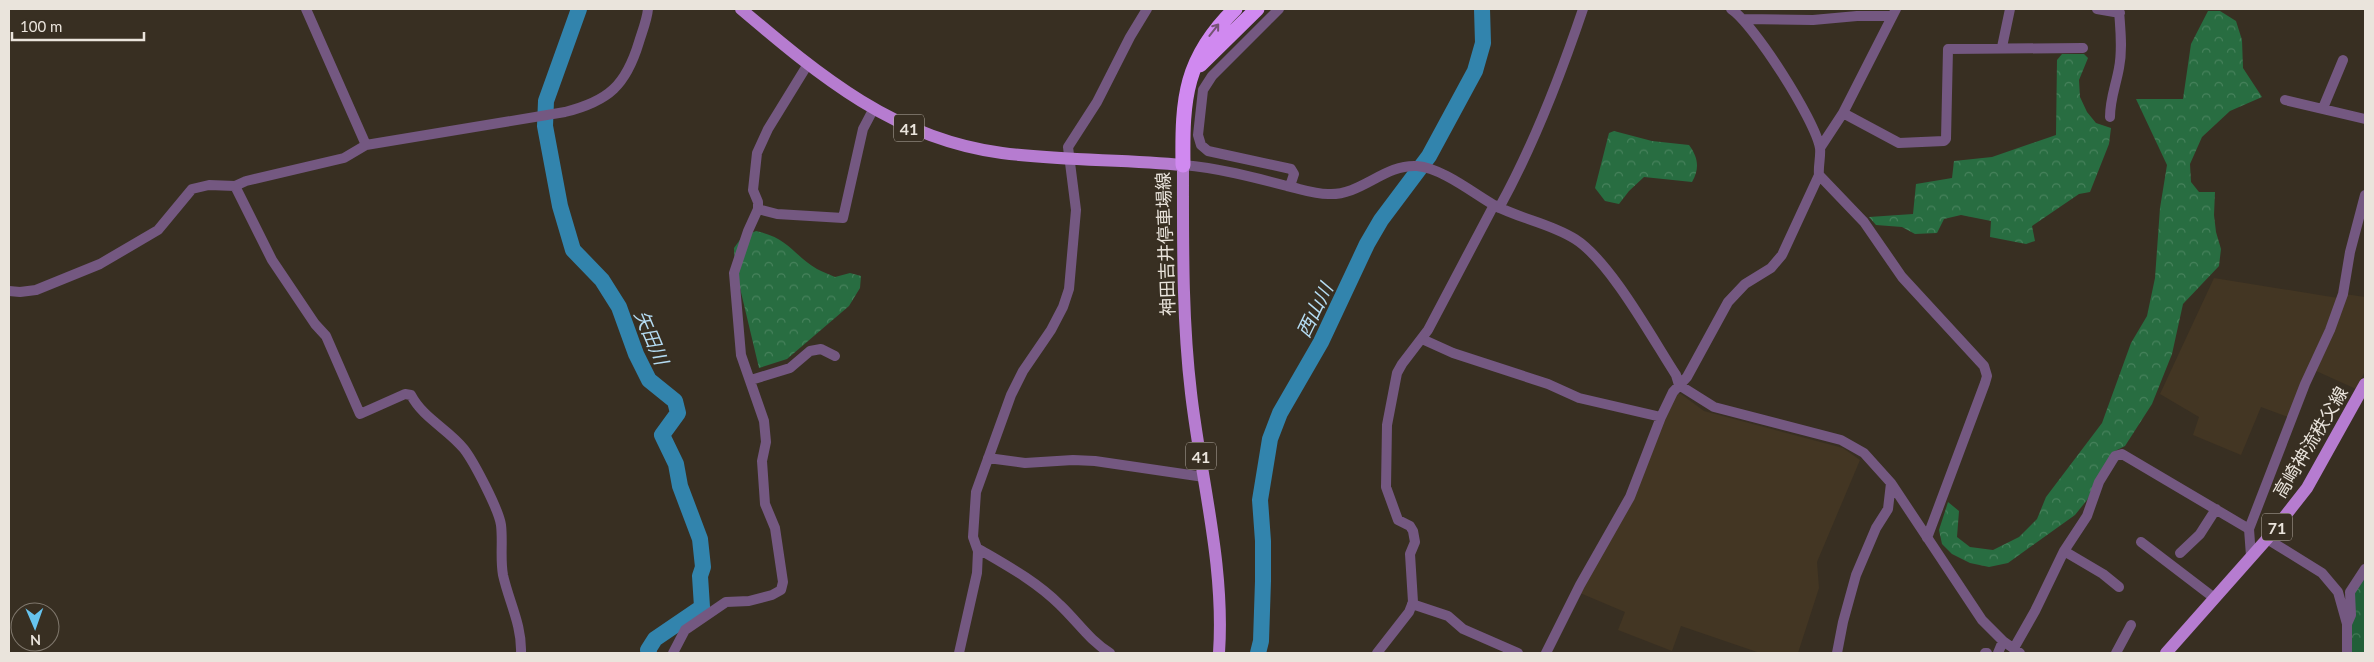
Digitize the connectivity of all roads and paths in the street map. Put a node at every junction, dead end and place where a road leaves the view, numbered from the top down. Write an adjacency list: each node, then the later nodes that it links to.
1 (306, 9): 28 (street)
2 (648, 9): 28 (street)
3 (741, 9): 20 (main road, 神田吉井停車場線 / 41)
4 (1147, 9): 30 (street)
5 (1235, 9): 21 (highway, one-way to 5)
6 (1256, 9): 21 (highway)
7 (1279, 9): 34 (street)
8 (1583, 9): 36 (street)
9 (1731, 9): 15 (street)
10 (1777, 9): 16 (street)
11 (2010, 9): 17 (street)
12 (2097, 9): 13 (street)
13 (2119, 11): 26 (street)
14 (1894, 13): 16 (street); 25 (street)
15 (1744, 19): 16 (street); 29 (street)
16 (1779, 20)
17 (2002, 47): 18 (street); 25 (street)
18 (2083, 48)
19 (2343, 60): 23 (street)
20 (808, 64): 24 (main road, 神田吉井停車場線 / 41); 37 (street)
21 (1187, 88): 31 (highway)
22 (2285, 100): 23 (street)
23 (2323, 108): 27 (street)
24 (873, 110): 30 (main road, 神田吉井停車場線 / 41); 37 (street)
25 (1843, 113): 29 (street)
26 (2110, 118)
27 (2365, 119)
28 (366, 145): 33 (street)
29 (1820, 148): 32 (street)
30 (1070, 158): 31 (main road, 神田吉井停車場線 / 41); 45 (street)
31 (1183, 164): 34 (street); 46 (main road, 神田吉井停車場線 / 41)
32 (1819, 175): 43 (street); 50 (street)
33 (235, 186): 38 (street); 66 (street)
34 (1290, 186): 36 (street)
35 (2365, 195): 49 (street)
36 (1496, 206): 39 (street); 43 (street)
37 (758, 209): 41 (street)
38 (9, 291)
39 (1422, 339): 44 (street); 60 (street)
40 (835, 356): 41 (street)
41 (751, 380): 67 (street)
42 (2365, 384): 51 (main road, 高崎神流秩父線 / 71)
43 (1679, 385): 44 (street); 47 (street)
44 (1661, 416): 73 (street)
45 (988, 458): 46 (street); 53 (street)
46 (1204, 477): 70 (main road, 神田吉井停車場線 / 41)
47 (1891, 483): 50 (street); 74 (street)
48 (2216, 509): 49 (street); 54 (street); 55 (street)
49 (2249, 529): 56 (street)
50 (1927, 538): 63 (street)
51 (2267, 539): 56 (main road, 高崎神流秩父線 / 71); 61 (street)
52 (2141, 542): 59 (street)
53 (977, 548): 68 (street); 69 (street)
54 (2064, 551): 58 (street); 65 (street)
55 (2180, 554)
56 (2251, 556): 59 (main road, 高崎神流秩父線 / 71)
57 (2365, 569): 61 (street)
58 (2119, 587)
59 (2213, 597): 77 (main road, 高崎神流秩父線 / 71)
60 (1412, 604): 71 (street); 72 (street)
61 (2347, 624): 64 (street)
62 (2131, 625): 76 (street)
63 (2003, 641): 65 (street); 75 (street)
64 (2346, 648): 78 (street)
65 (2017, 651)
66 (522, 653)
67 (673, 653)
68 (958, 653)
69 (1109, 653)
70 (1218, 653)
71 (1377, 653)
72 (1518, 653)
73 (1546, 653)
74 (1837, 653)
75 (1998, 653)
76 (2116, 653)
77 (2166, 653)
78 (2339, 653)

